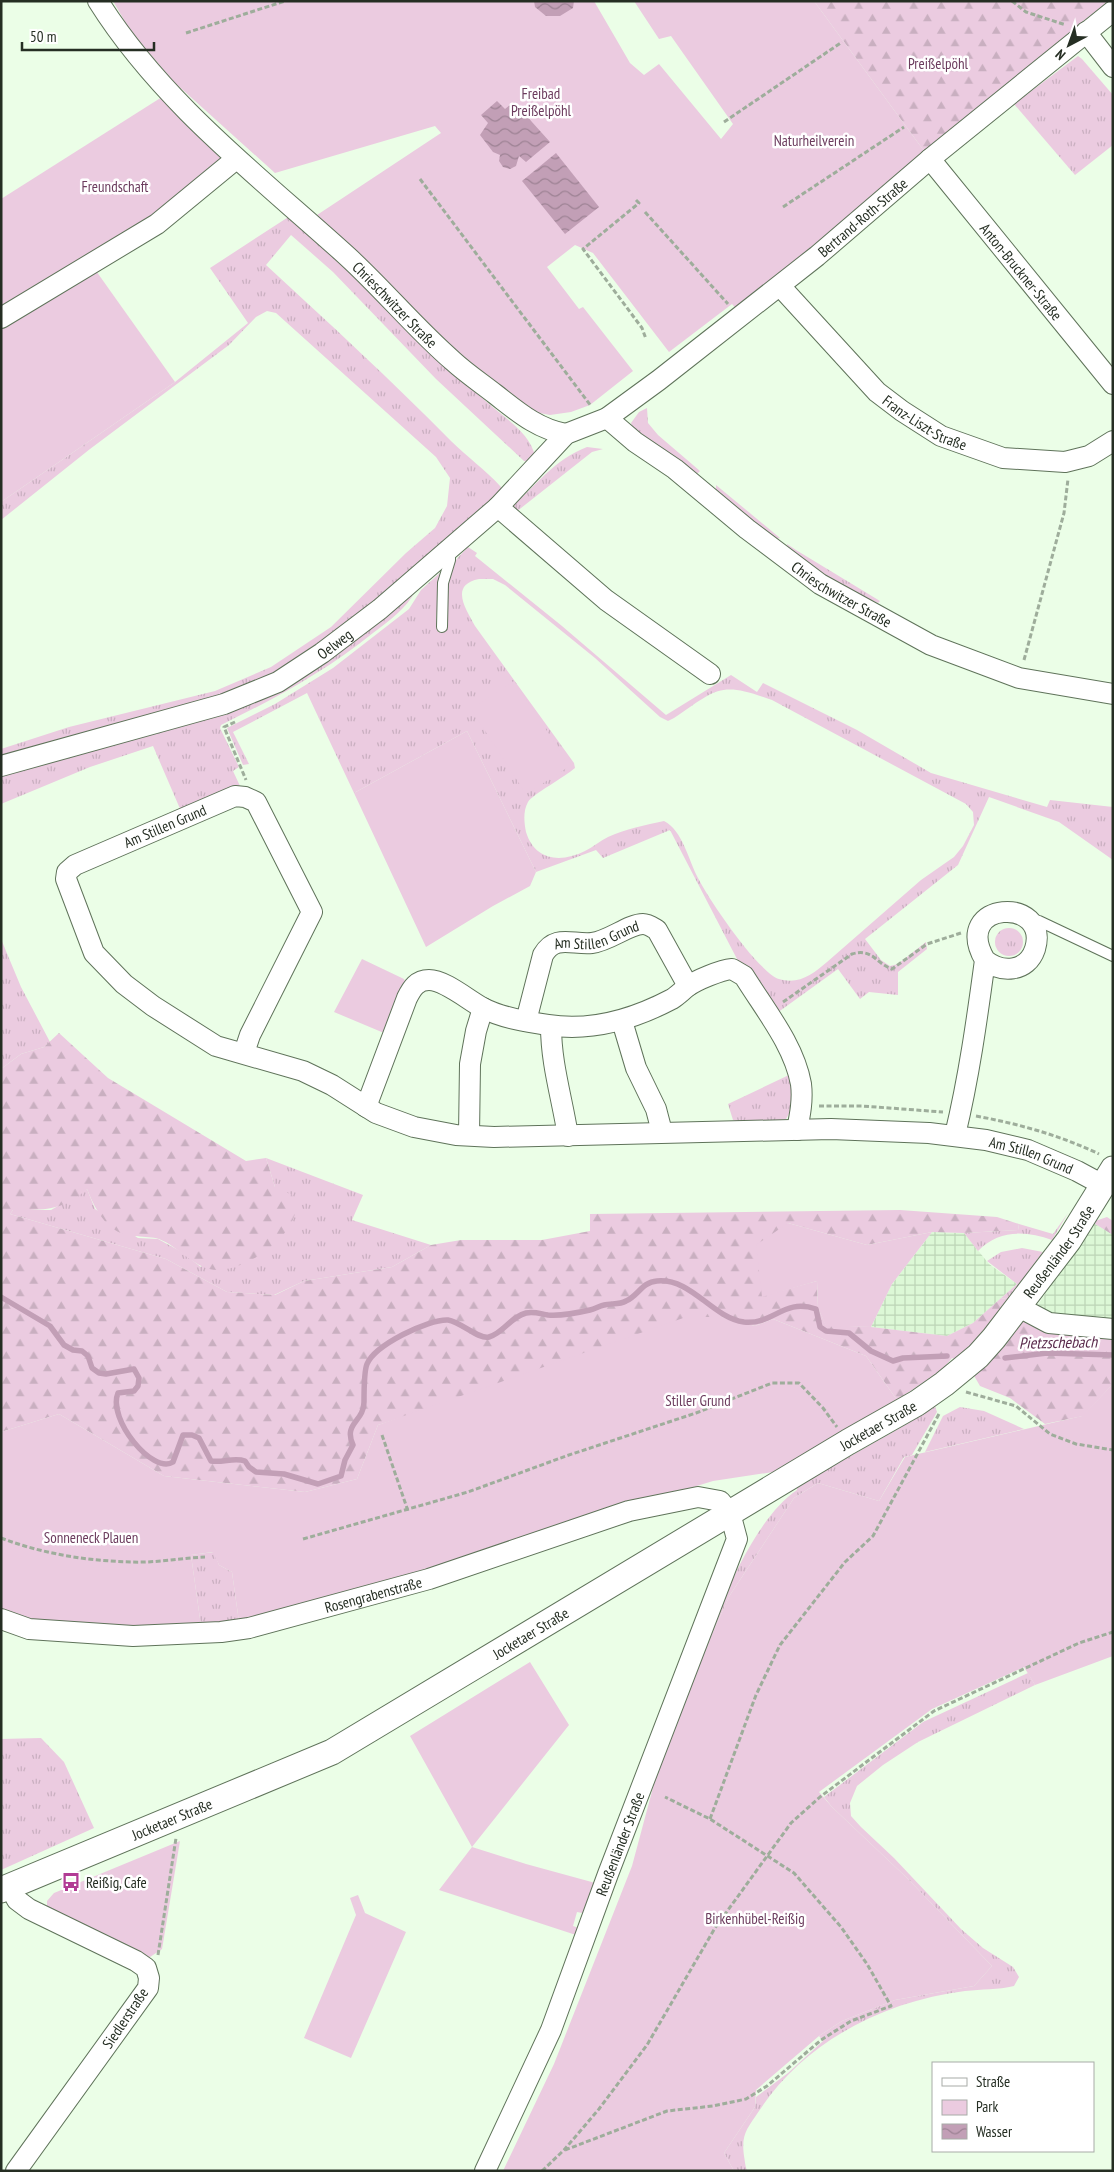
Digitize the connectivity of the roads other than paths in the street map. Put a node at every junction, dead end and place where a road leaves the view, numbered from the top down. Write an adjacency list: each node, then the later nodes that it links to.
1 (98, 1): 5 (street, Chrieschwitzer Straße)
2 (1113, 11): 3 (street, Bertrand-Roth-Straße)
3 (1086, 32): 4 (street); 6 (street, Bertrand-Roth-Straße)
4 (1113, 67)
5 (236, 159): 8 (street); 11 (street, Chrieschwitzer Straße)
6 (930, 159): 7 (street, Bertrand-Roth-Straße); 9 (street, Anton-Bruckner-Straße)
7 (780, 286): 10 (street, Bertrand-Roth-Straße); 12 (street, Franz-Liszt-Straße)
8 (1, 318)
9 (1113, 384)
10 (607, 418): 11 (street, Oelweg); 17 (street, Chrieschwitzer Straße)
11 (566, 434): 13 (street, Oelweg)
12 (1113, 441)
13 (498, 506): 14 (street, Oelweg); 16 (street)
14 (450, 549): 15 (lane); 18 (street, Oelweg)
15 (442, 626)
16 (710, 674)
17 (1113, 694)
18 (1, 766)
19 (1027, 918): 20 (lane); 21 (street); 21 (street)
20 (1113, 956)
21 (985, 960): 32 (street)
22 (688, 986): 24 (street, Am Stillen Grund); 25 (street); 29 (street)
23 (483, 1008): 24 (street); 28 (street); 31 (street)
24 (526, 1021): 26 (street)
25 (622, 1022): 26 (street); 30 (street)
26 (551, 1026): 33 (street)
27 (244, 1053): 27 (street, Am Stillen Grund); 28 (street, Am Stillen Grund)
28 (366, 1107): 31 (street, Am Stillen Grund)
29 (797, 1130): 30 (street, Am Stillen Grund); 32 (street, Am Stillen Grund)
30 (662, 1132): 33 (street, Am Stillen Grund)
31 (468, 1135): 33 (street, Am Stillen Grund)
32 (954, 1135): 34 (street, Am Stillen Grund)
33 (568, 1136)
34 (1108, 1177): 35 (street, Reußenländer Straße)
35 (1017, 1306): 36 (street); 37 (street, Jocketaer Straße)
36 (1113, 1329)
37 (730, 1513): 38 (street, Rosengrabenstraße); 39 (street, Jocketaer Straße); 41 (street, Reußenländer Straße)
38 (1, 1619)
39 (5, 1889): 40 (street, Siedlerstraße)
40 (16, 2171)
41 (485, 2171)

